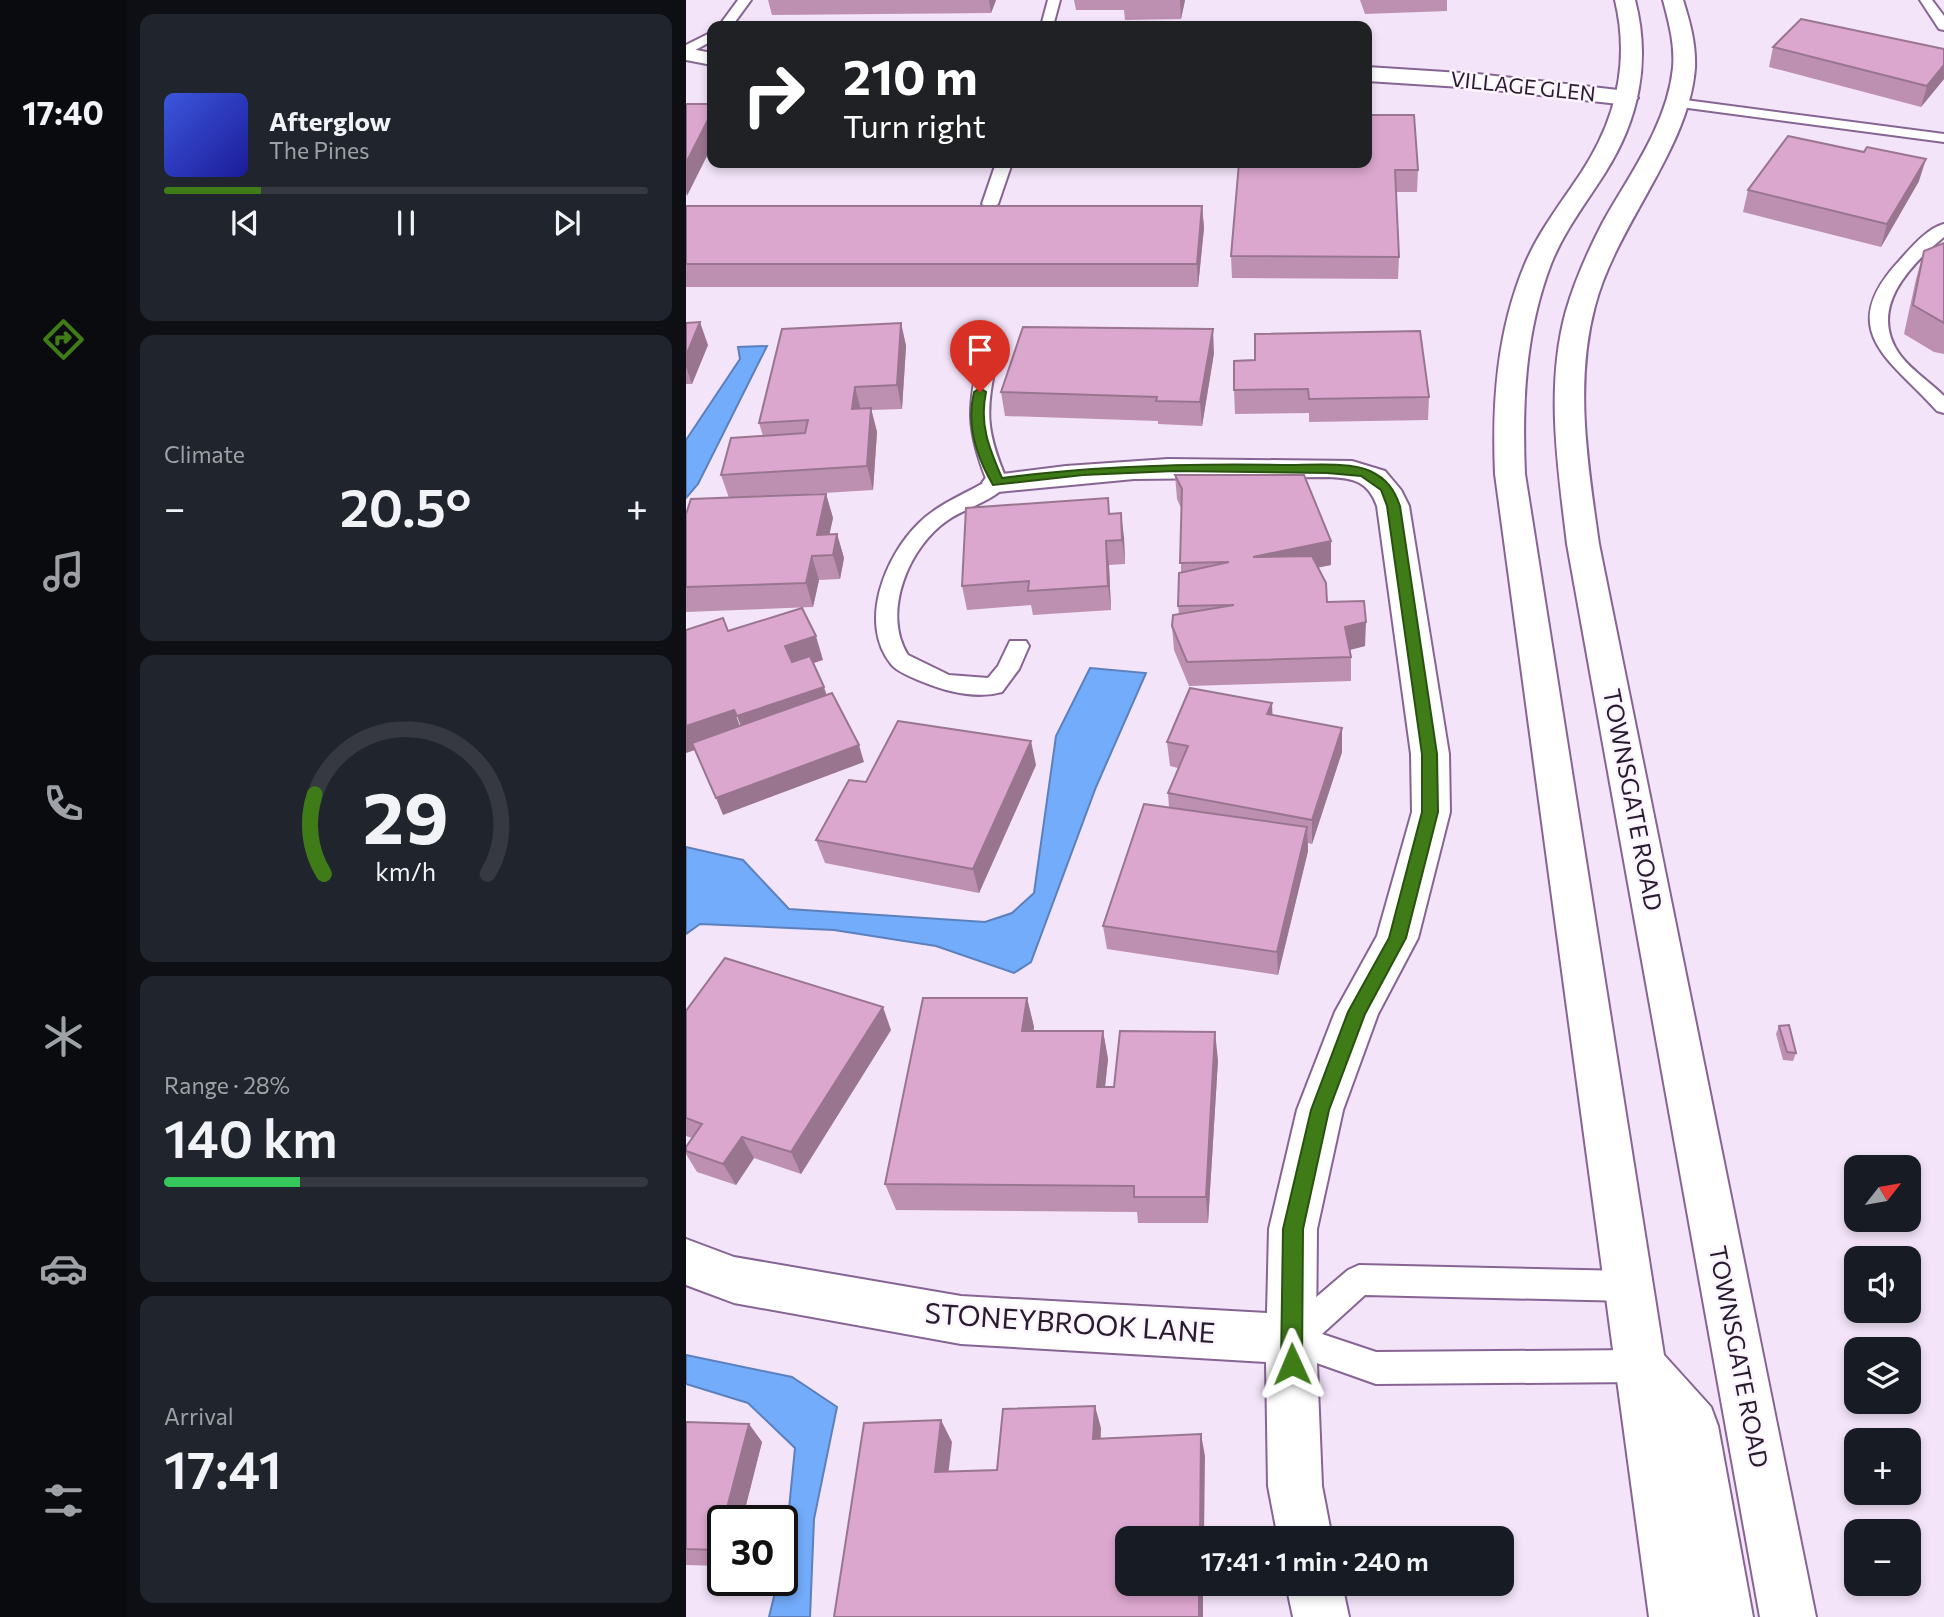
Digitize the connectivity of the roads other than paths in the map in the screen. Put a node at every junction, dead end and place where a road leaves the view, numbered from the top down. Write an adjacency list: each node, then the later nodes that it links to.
1 (745, 0): 6 (lane)
2 (1054, 0): 7 (lane)
3 (1625, 0): 13 (street)
4 (1673, 0): 14 (street, TOWNSGATE ROAD)
5 (1926, 0): 8 (lane)
6 (729, 21)
7 (1048, 21)
8 (1944, 26)
9 (707, 39): 10 (lane)
10 (686, 52): 11 (street)
11 (707, 58)
12 (1372, 74): 13 (street, VILLAGE GLEN)
13 (1627, 98): 14 (street, VILLAGE GLEN); 24 (street)
14 (1678, 103): 15 (lane); 32 (street, TOWNSGATE ROAD)
15 (1944, 138)
16 (1002, 168): 17 (lane)
17 (990, 204)
18 (1944, 229): 20 (lane)
19 (989, 355): 21 (lane)
20 (1944, 407)
21 (998, 482): 22 (lane); 25 (street)
22 (1018, 646)
23 (686, 1262): 25 (street, STONEYBROOK LANE)
24 (1629, 1286): 25 (lane); 26 (street)
25 (1291, 1339): 26 (lane, STONEYBROOK LANE); 27 (street)
26 (1640, 1366): 30 (street); 31 (street)
27 (1303, 1526)
28 (1317, 1596): 29 (street)
29 (1321, 1617)
30 (1677, 1617)
31 (1725, 1617)
32 (1788, 1617)

